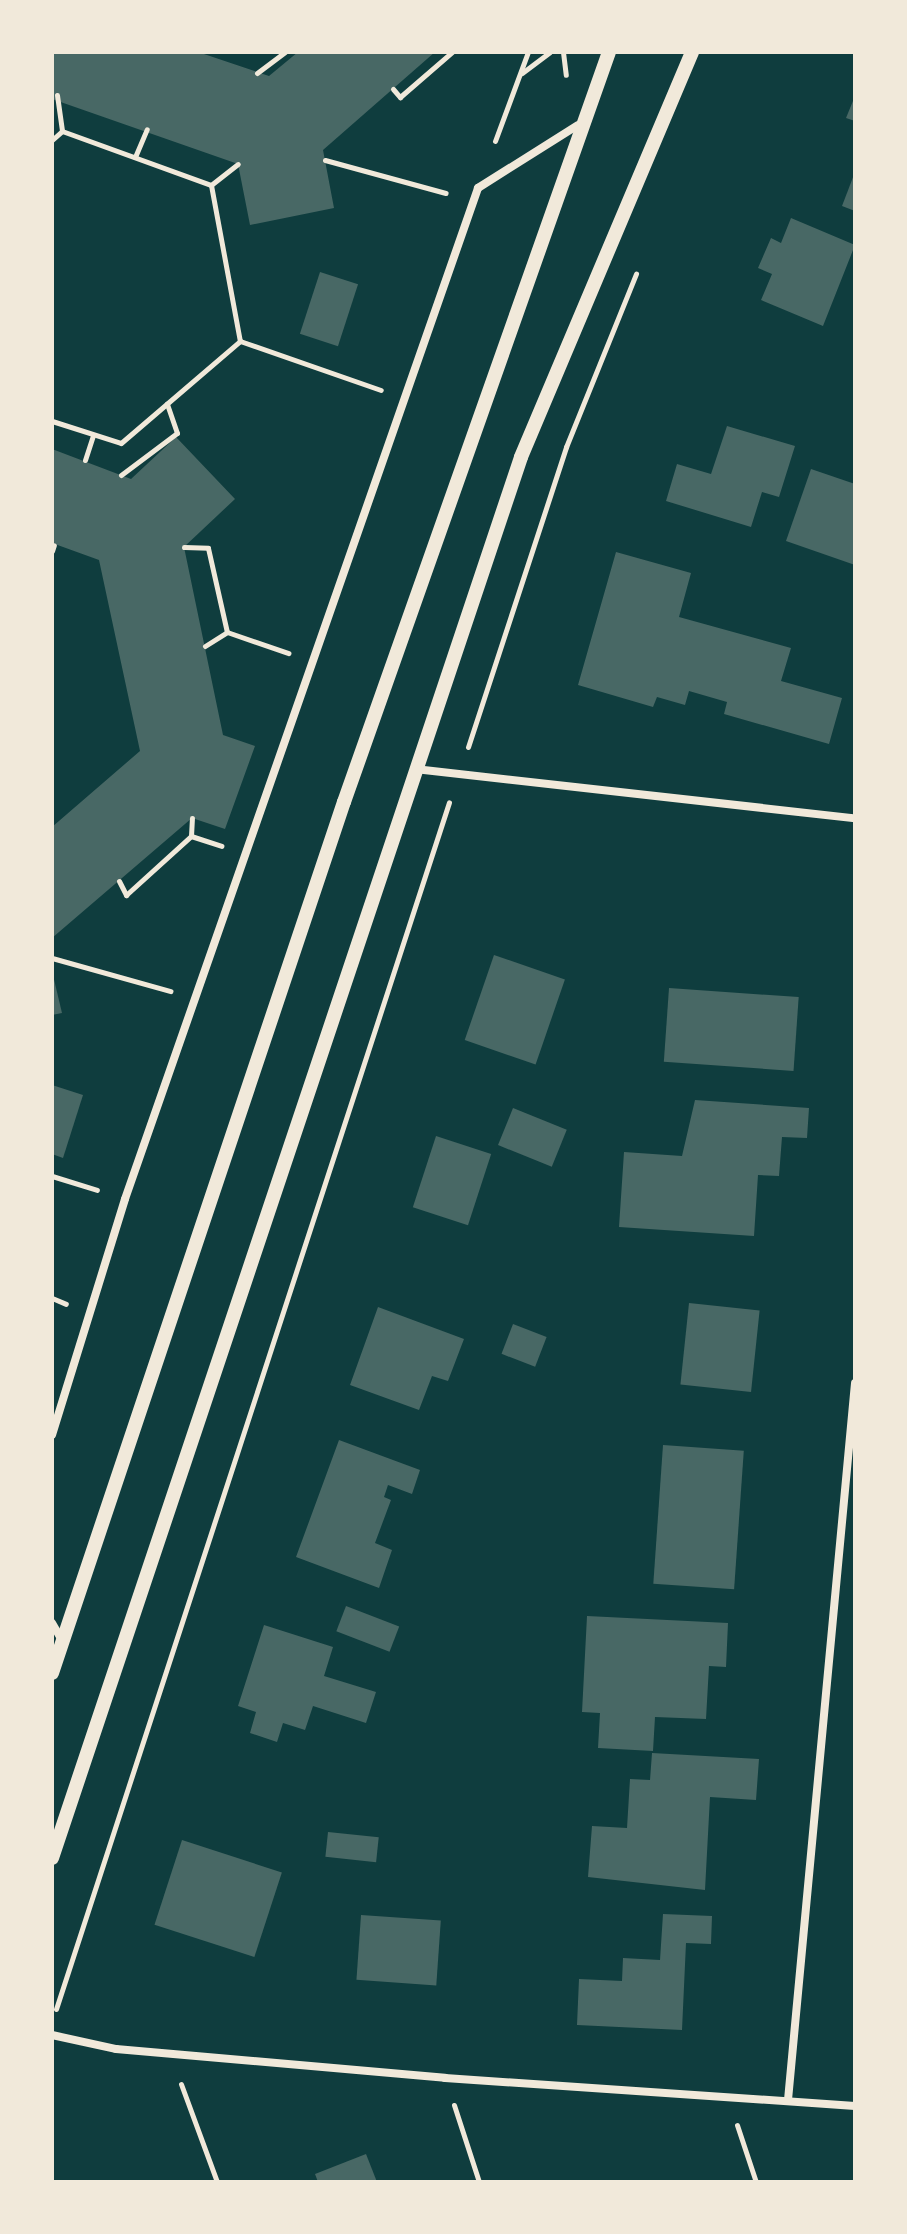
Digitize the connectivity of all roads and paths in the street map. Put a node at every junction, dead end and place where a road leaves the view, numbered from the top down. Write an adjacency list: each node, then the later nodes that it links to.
1 (285, 52): 8 (path)
2 (452, 52): 10 (path)
3 (519, 52): 7 (path)
4 (550, 52): 9 (path)
5 (609, 52): 12 (street)
6 (692, 52): 34 (street)
7 (528, 54): 9 (path)
8 (257, 73)
9 (520, 74): 20 (path)
10 (393, 89)
11 (57, 95): 14 (path)
12 (578, 125): 20 (street); 46 (street)
13 (147, 129): 16 (path)
14 (62, 131): 15 (path); 16 (path)
15 (52, 140)
16 (135, 157): 19 (path)
17 (325, 160): 21 (path)
18 (238, 164): 19 (path)
19 (211, 185): 23 (path)
20 (478, 188): 21 (street)
21 (474, 202): 24 (street)
22 (643, 257): 35 (path)
23 (240, 341): 24 (path); 25 (path)
24 (404, 399): 33 (street)
25 (167, 404): 27 (path); 29 (path)
26 (52, 421): 27 (path)
27 (93, 435): 28 (path)
28 (85, 460)
29 (121, 475)
30 (184, 547): 31 (path)
31 (227, 632): 32 (path); 33 (path)
32 (205, 646)
33 (317, 663): 40 (street)
34 (412, 769): 35 (street); 48 (street)
35 (458, 777): 37 (street); 49 (path)
36 (192, 818): 38 (path)
37 (855, 818)
38 (119, 881)
39 (52, 958): 40 (path)
40 (195, 999): 42 (street)
41 (52, 1176): 42 (path)
42 (125, 1199): 44 (street)
43 (855, 1383): 54 (street)
44 (52, 1435)
45 (52, 1623): 46 (street)
46 (63, 1642): 47 (street)
47 (52, 1673)
48 (52, 1858)
49 (52, 2022)
50 (52, 2035): 51 (street)
51 (169, 2053): 52 (street); 56 (path)
52 (445, 2078): 53 (street); 57 (path)
53 (730, 2096): 54 (street); 58 (path)
54 (788, 2100): 55 (street)
55 (855, 2106)
56 (217, 2182)
57 (479, 2182)
58 (756, 2182)

